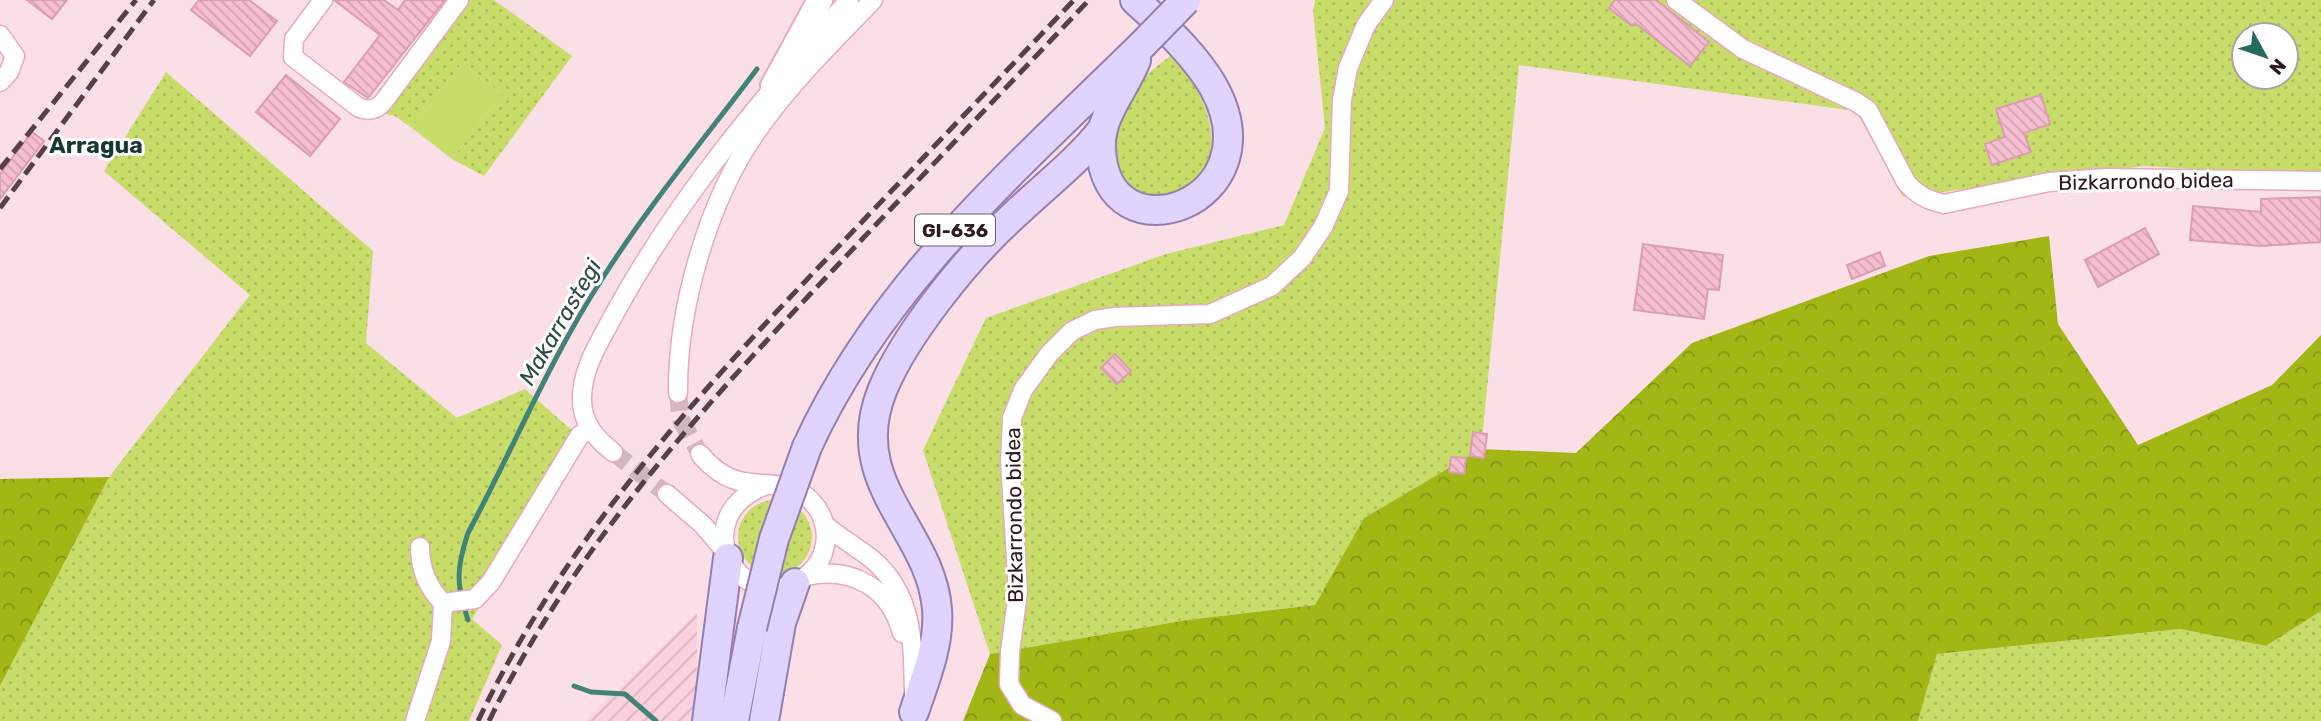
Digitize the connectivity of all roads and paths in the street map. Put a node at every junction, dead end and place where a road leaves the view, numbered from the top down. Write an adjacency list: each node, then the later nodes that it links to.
1 (323, 0): 2 (street)
2 (459, 0)
3 (820, 0): 13 (main road)
4 (849, 0): 13 (street)
5 (873, 0): 16 (street)
6 (1135, 0): 14 (main road)
7 (1186, 0): 11 (main road, GI-636, bridge)
8 (1384, 0): 32 (street, Bizkarrondo bidea)
9 (1676, 0): 15 (street, Bizkarrondo bidea)
10 (0, 35): 12 (street)
11 (1142, 45): 14 (main road); 30 (main road, GI-636, bridge)
12 (0, 82)
13 (773, 86): 17 (street)
14 (1102, 130): 27 (main road)
15 (2321, 181)
16 (678, 393)
17 (591, 430): 18 (street); 26 (street)
18 (613, 453)
19 (700, 454): 20 (street)
20 (764, 486): 22 (street); 24 (street)
21 (667, 494): 24 (street)
22 (825, 525): 25 (street); 27 (street)
23 (420, 547): 26 (street)
24 (726, 554): 25 (street); 29 (main road)
25 (801, 580): 27 (street); 31 (main road)
26 (448, 601): 28 (street)
27 (915, 712)
28 (415, 721)
29 (707, 721)
30 (734, 721)
31 (764, 721)
32 (1052, 721)

